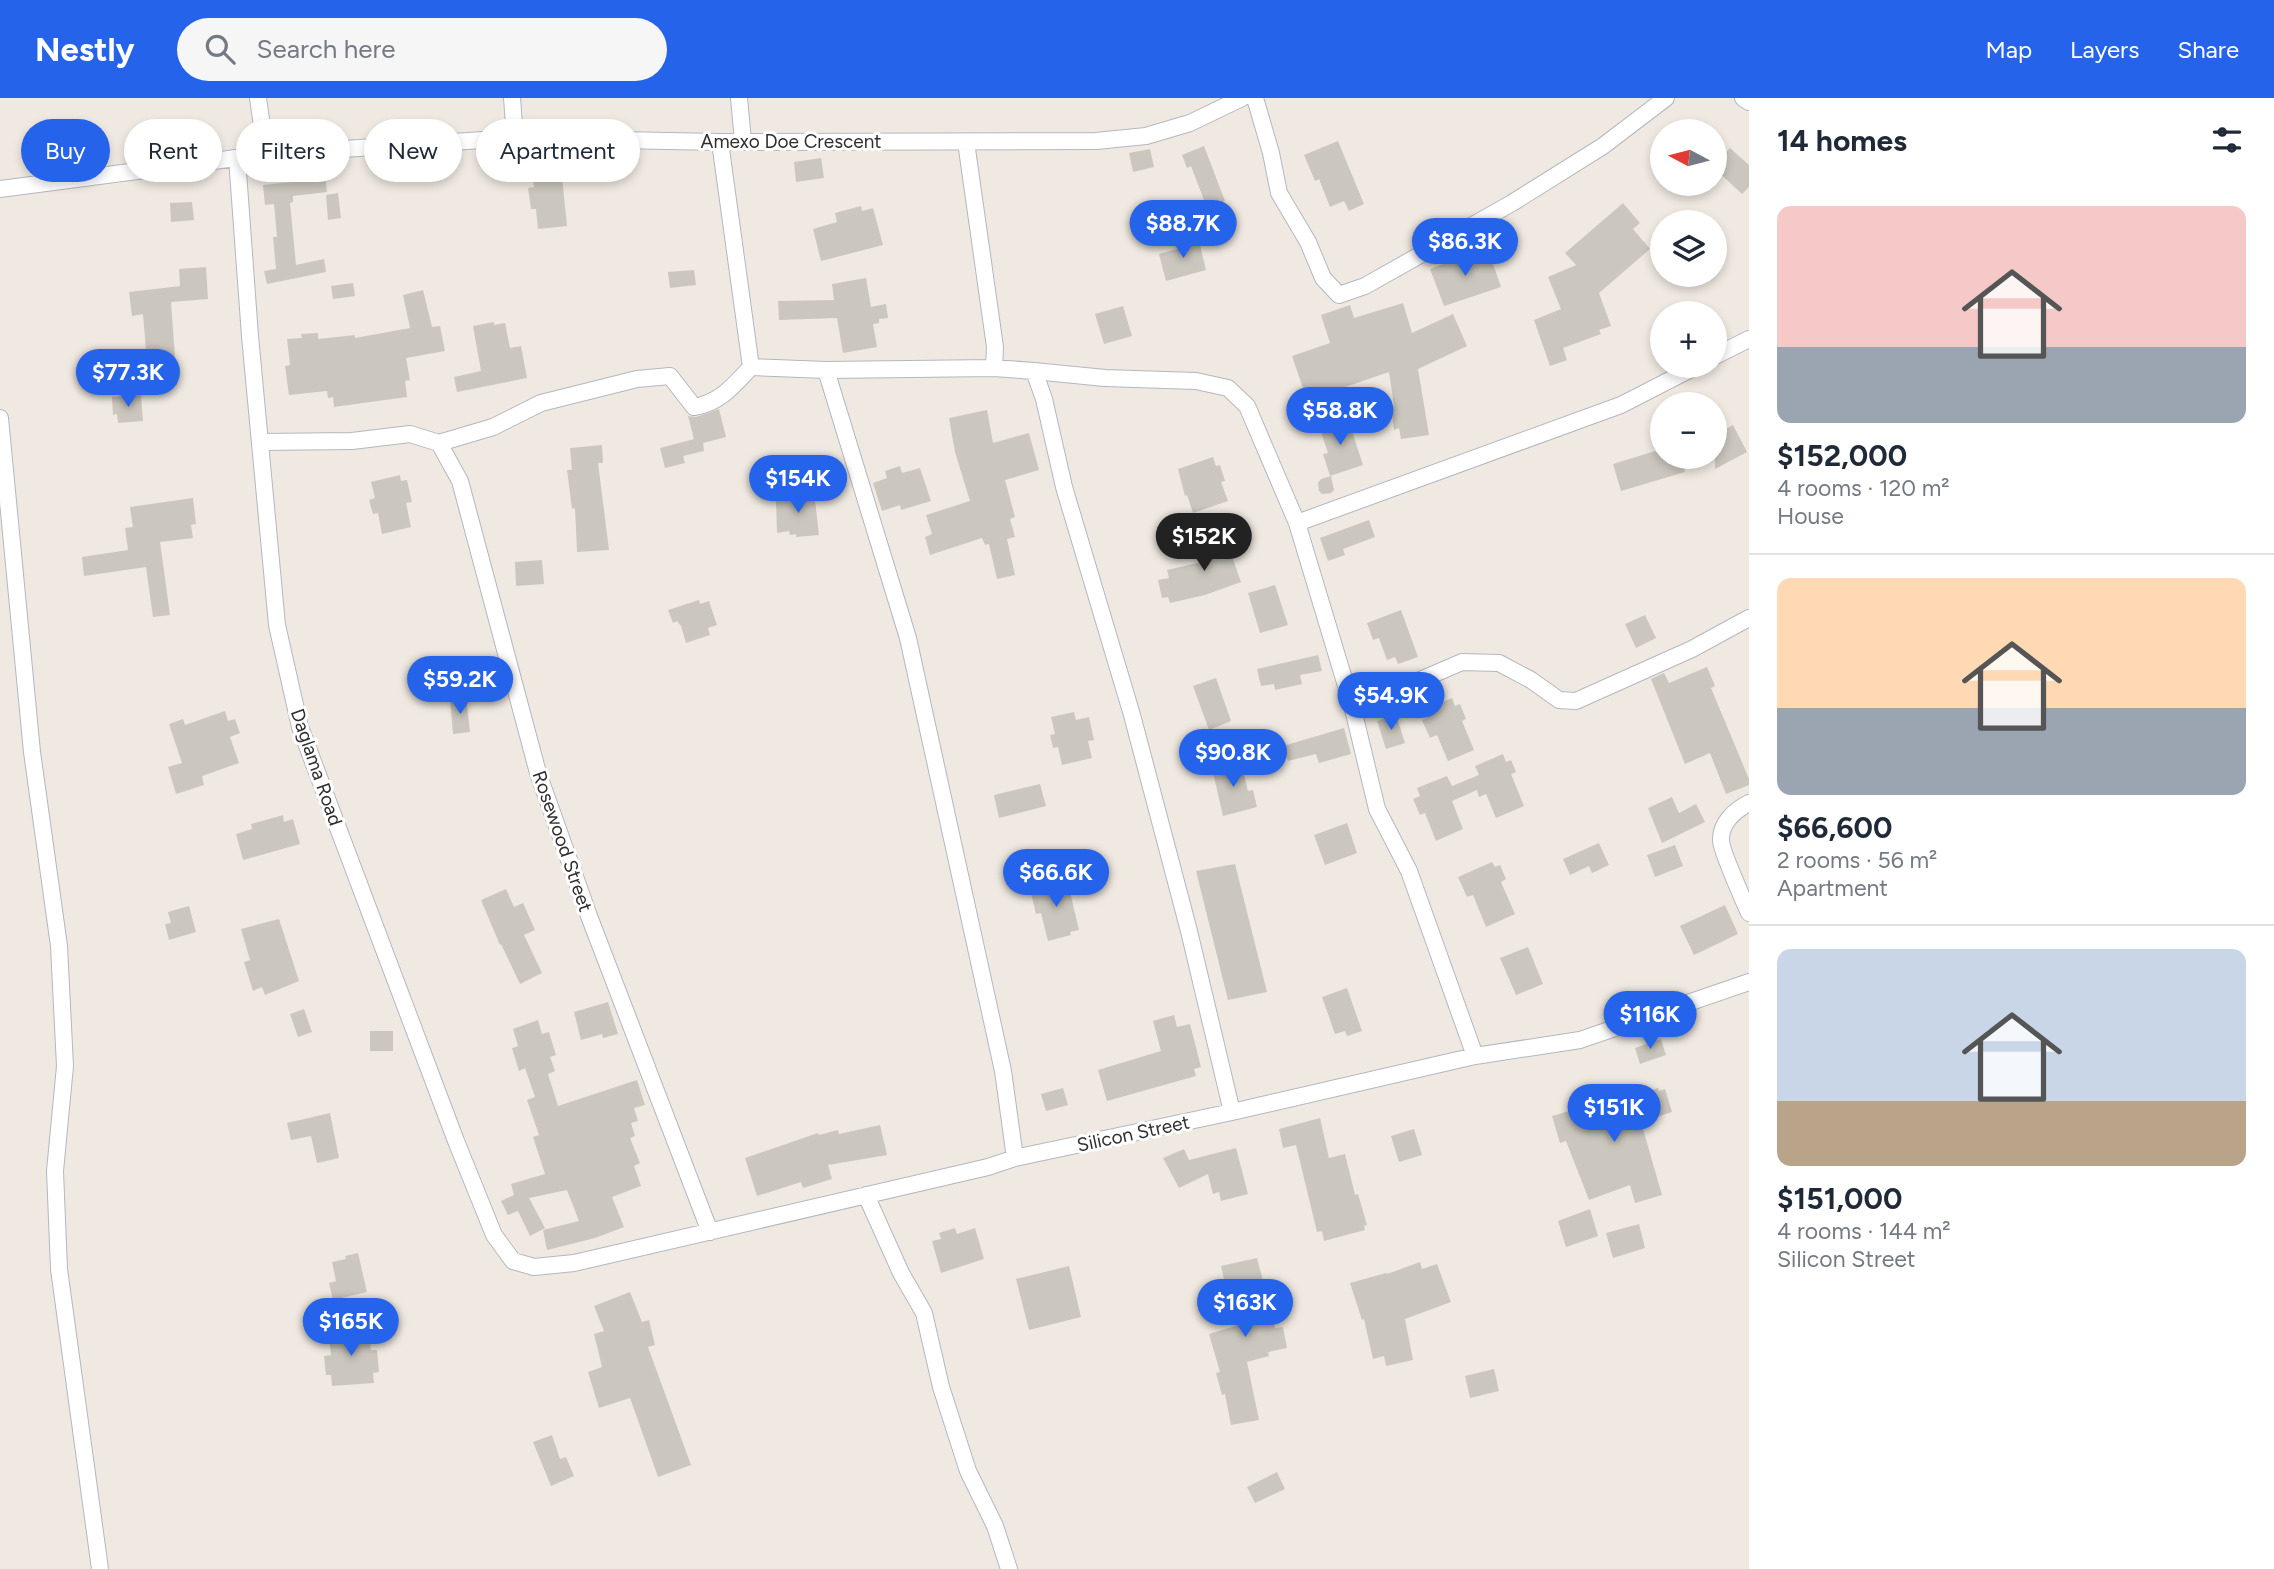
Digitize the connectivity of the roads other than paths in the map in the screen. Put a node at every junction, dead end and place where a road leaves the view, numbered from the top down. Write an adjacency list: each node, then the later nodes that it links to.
1 (258, 98): 9 (street)
2 (512, 98): 10 (street)
3 (739, 98): 13 (street)
4 (1241, 98): 15 (street, Amexo Doe Crescent)
5 (1255, 98): 6 (street)
6 (1666, 98)
7 (1744, 98): 8 (street)
8 (1749, 102)
9 (261, 119)
10 (514, 119)
11 (640, 140): 14 (street, Amexo Doe Crescent)
12 (476, 141): 16 (street, Amexo Doe Crescent)
13 (743, 141): 14 (street, Amexo Doe Crescent); 15 (street, Amexo Doe Crescent)
14 (720, 142): 22 (street)
15 (967, 142): 23 (street)
16 (350, 149)
17 (236, 158): 19 (street, Amexo Doe Crescent)
18 (239, 182): 28 (street, Daglama Road)
19 (0, 189)
20 (1749, 339): 21 (street)
21 (1727, 350)
22 (751, 367): 24 (street); 29 (street)
23 (994, 368): 24 (street); 25 (street)
24 (826, 370): 38 (street)
25 (1034, 371): 30 (street); 37 (street)
26 (1674, 378): 30 (street)
27 (0, 418): 42 (street)
28 (260, 442): 29 (street); 41 (street, Daglama Road)
29 (439, 443): 40 (street, Rosewood Street)
30 (1297, 523): 32 (street)
31 (1749, 618): 32 (street)
32 (1353, 709): 36 (street)
33 (1749, 803): 34 (street)
34 (1749, 913)
35 (1749, 982): 36 (street, Silicon Street)
36 (1475, 1056): 37 (street, Silicon Street)
37 (1231, 1112): 38 (street, Silicon Street)
38 (1015, 1158): 39 (street, Silicon Street)
39 (866, 1195): 40 (street, Silicon Street); 43 (street)
40 (710, 1232): 41 (street, Silicon Street)
41 (513, 1261)
42 (100, 1569)
43 (1009, 1569)

